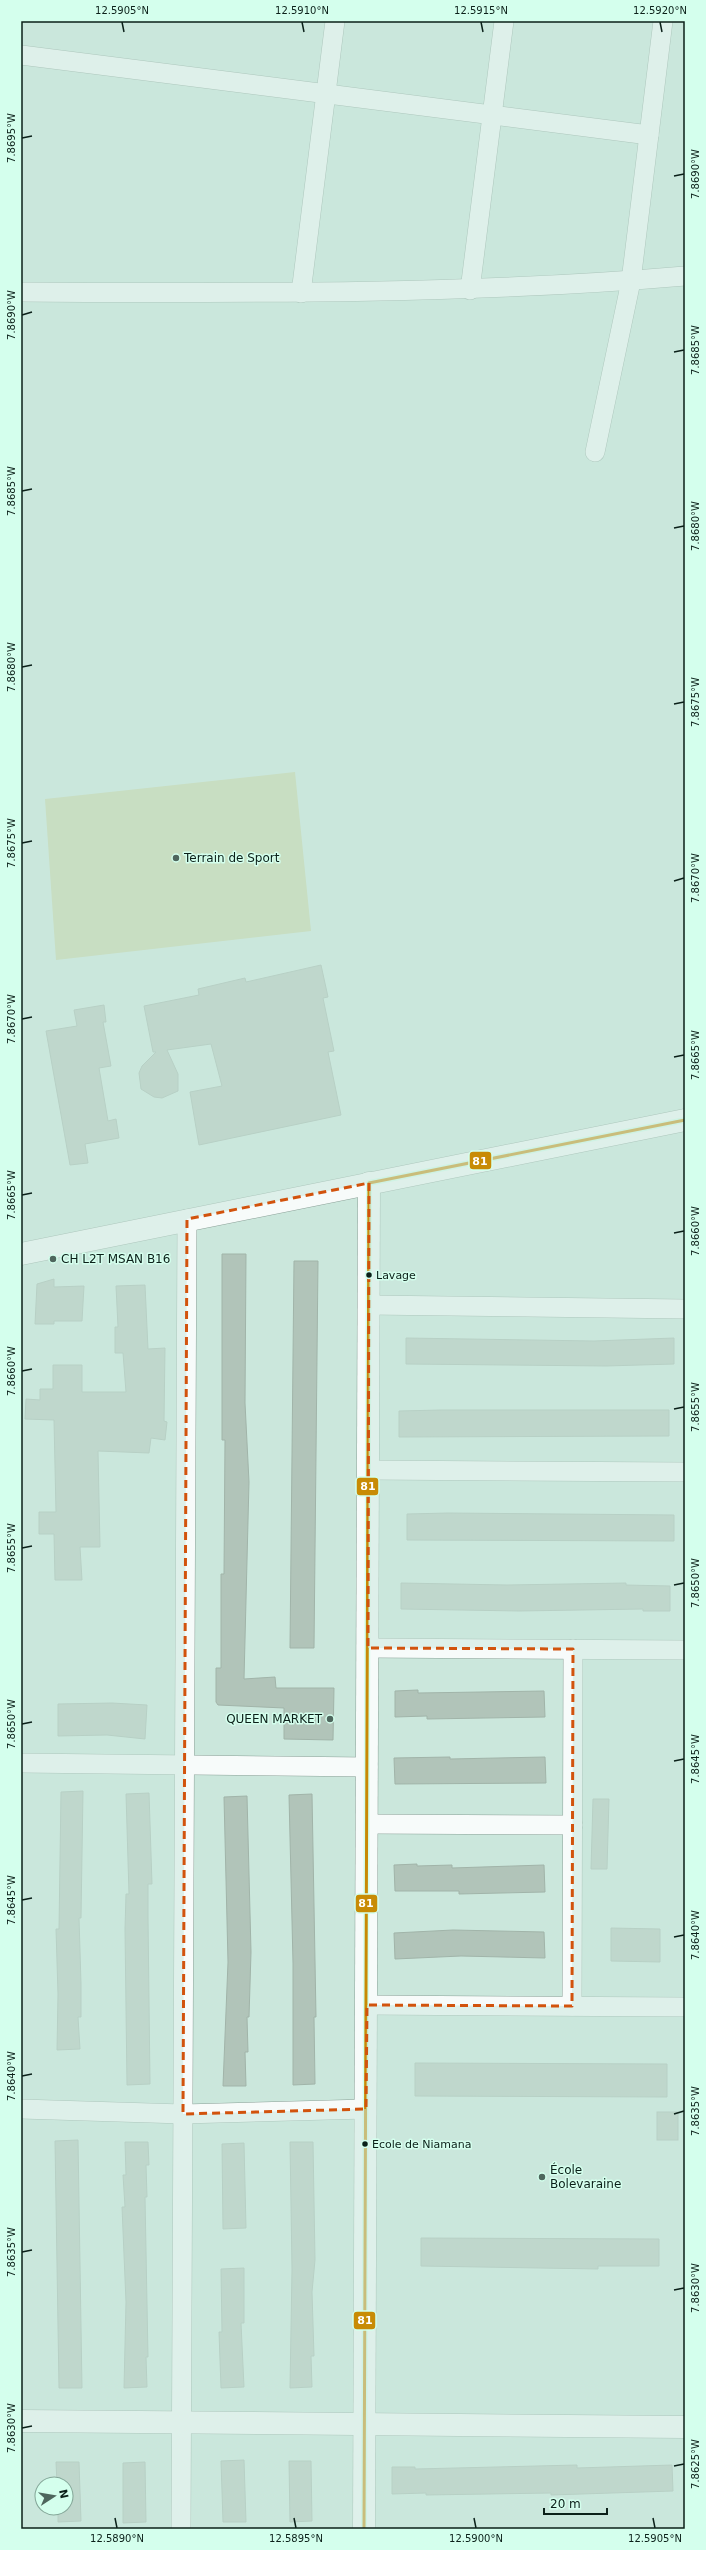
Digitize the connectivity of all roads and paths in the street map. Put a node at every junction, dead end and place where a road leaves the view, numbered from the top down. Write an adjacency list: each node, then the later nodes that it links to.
1 (335, 21): 5 (street)
2 (504, 21): 6 (street)
3 (663, 21): 7 (street)
4 (21, 55): 5 (street)
5 (326, 94): 6 (street); 12 (street)
6 (492, 115): 7 (street); 10 (street)
7 (649, 135): 9 (street)
8 (685, 276): 9 (street)
9 (631, 281): 10 (street); 13 (street)
10 (470, 290): 12 (street)
11 (21, 292): 12 (street)
12 (301, 293)
13 (595, 452)
14 (685, 1120): 15 (street)
15 (369, 1183): 16 (street); 18 (street)
16 (187, 1219): 17 (street); 26 (street)
17 (21, 1254)
18 (369, 1305): 19 (street); 20 (street)
19 (685, 1309)
20 (369, 1470): 21 (street); 22 (street)
21 (685, 1472)
22 (368, 1648): 23 (street); 27 (street)
23 (573, 1649): 24 (street); 29 (street)
24 (685, 1650)
25 (21, 1764): 26 (street)
26 (185, 1766): 27 (street); 35 (street)
27 (368, 1766): 28 (street)
28 (367, 1824): 29 (street); 30 (street)
29 (573, 1825): 31 (street)
30 (367, 2005): 31 (street); 34 (street)
31 (572, 2006): 32 (street)
32 (685, 2007)
33 (21, 2109): 35 (street)
34 (366, 2109): 35 (street); 38 (street)
35 (183, 2114): 37 (street)
36 (21, 2421): 37 (street)
37 (182, 2423): 38 (street); 40 (street)
38 (364, 2424): 39 (street); 41 (street)
39 (685, 2427)
40 (181, 2529)
41 (364, 2529)

